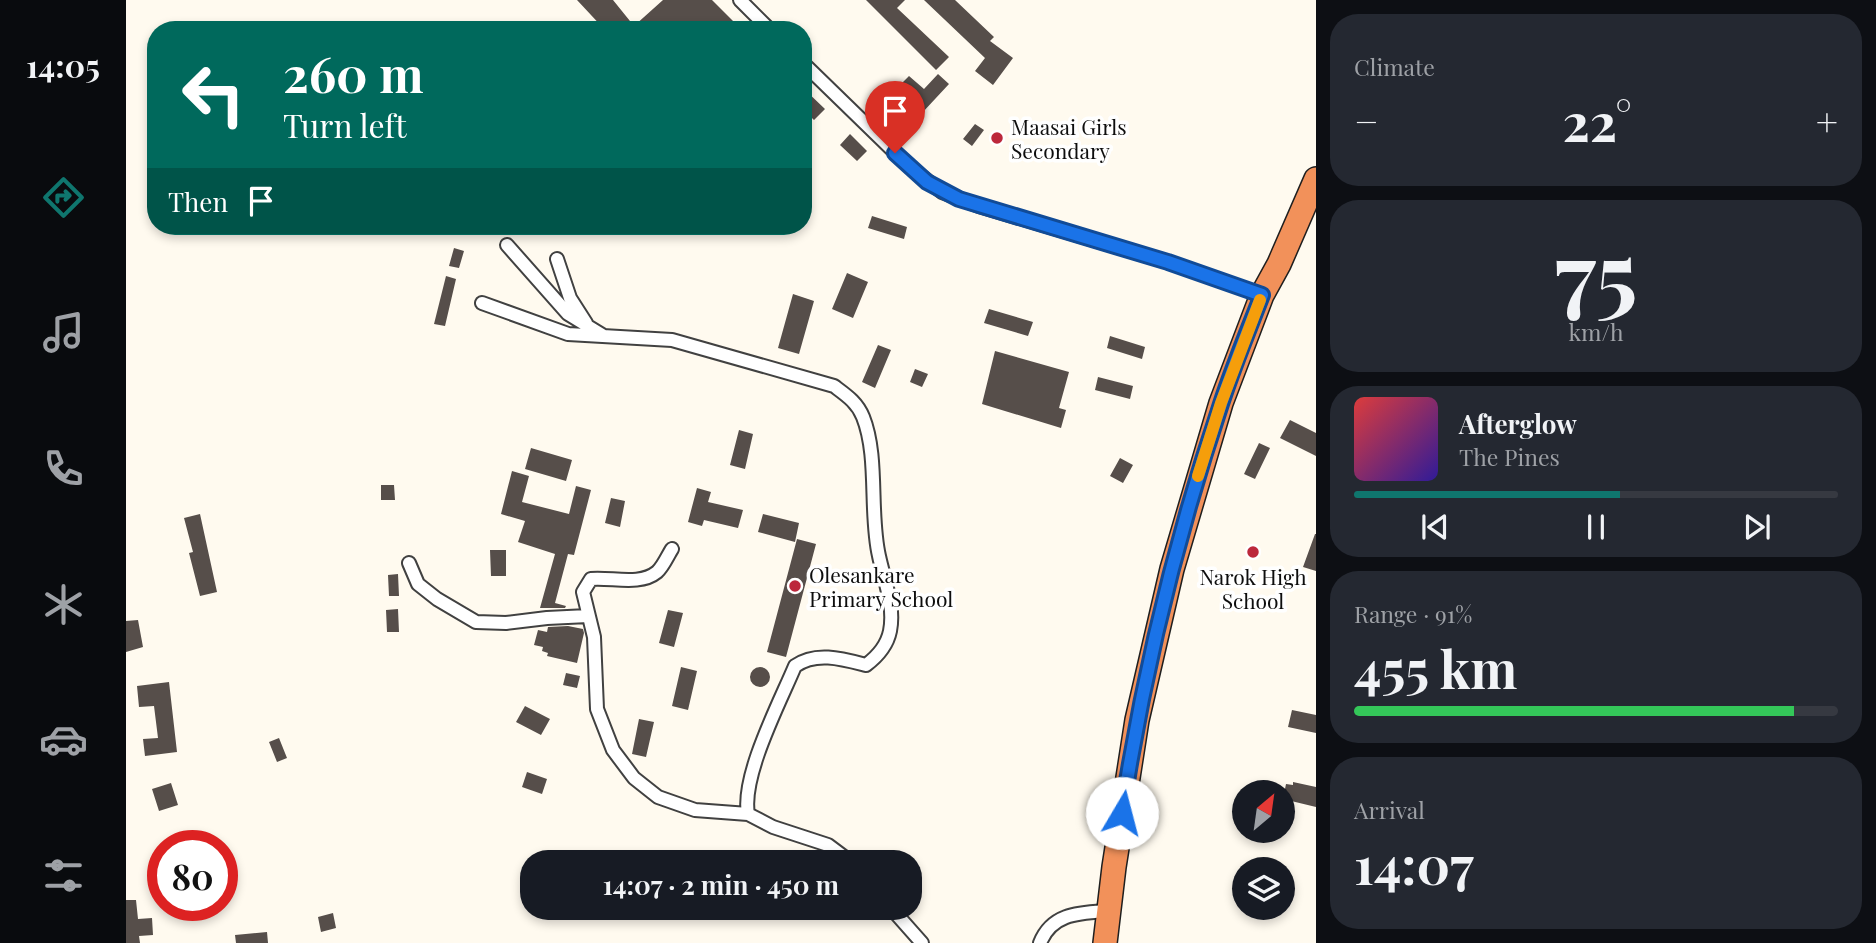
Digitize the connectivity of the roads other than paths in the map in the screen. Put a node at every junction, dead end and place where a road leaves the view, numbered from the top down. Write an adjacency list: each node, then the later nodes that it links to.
1 (740, 0): 2 (street)
2 (761, 21)
3 (812, 72): 7 (street)
4 (1316, 179): 7 (highway)
5 (507, 245): 9 (street)
6 (556, 259): 9 (street)
7 (1262, 295): 16 (highway)
8 (482, 303): 10 (street)
9 (588, 326): 10 (street)
10 (607, 338): 14 (street)
11 (672, 549): 13 (street)
12 (410, 563): 13 (street)
13 (588, 616): 14 (street)
14 (748, 814): 15 (street)
15 (835, 850)
16 (1108, 911): 19 (street); 20 (highway)
17 (902, 920): 18 (street)
18 (922, 943)
19 (1040, 943)
20 (1105, 943)

